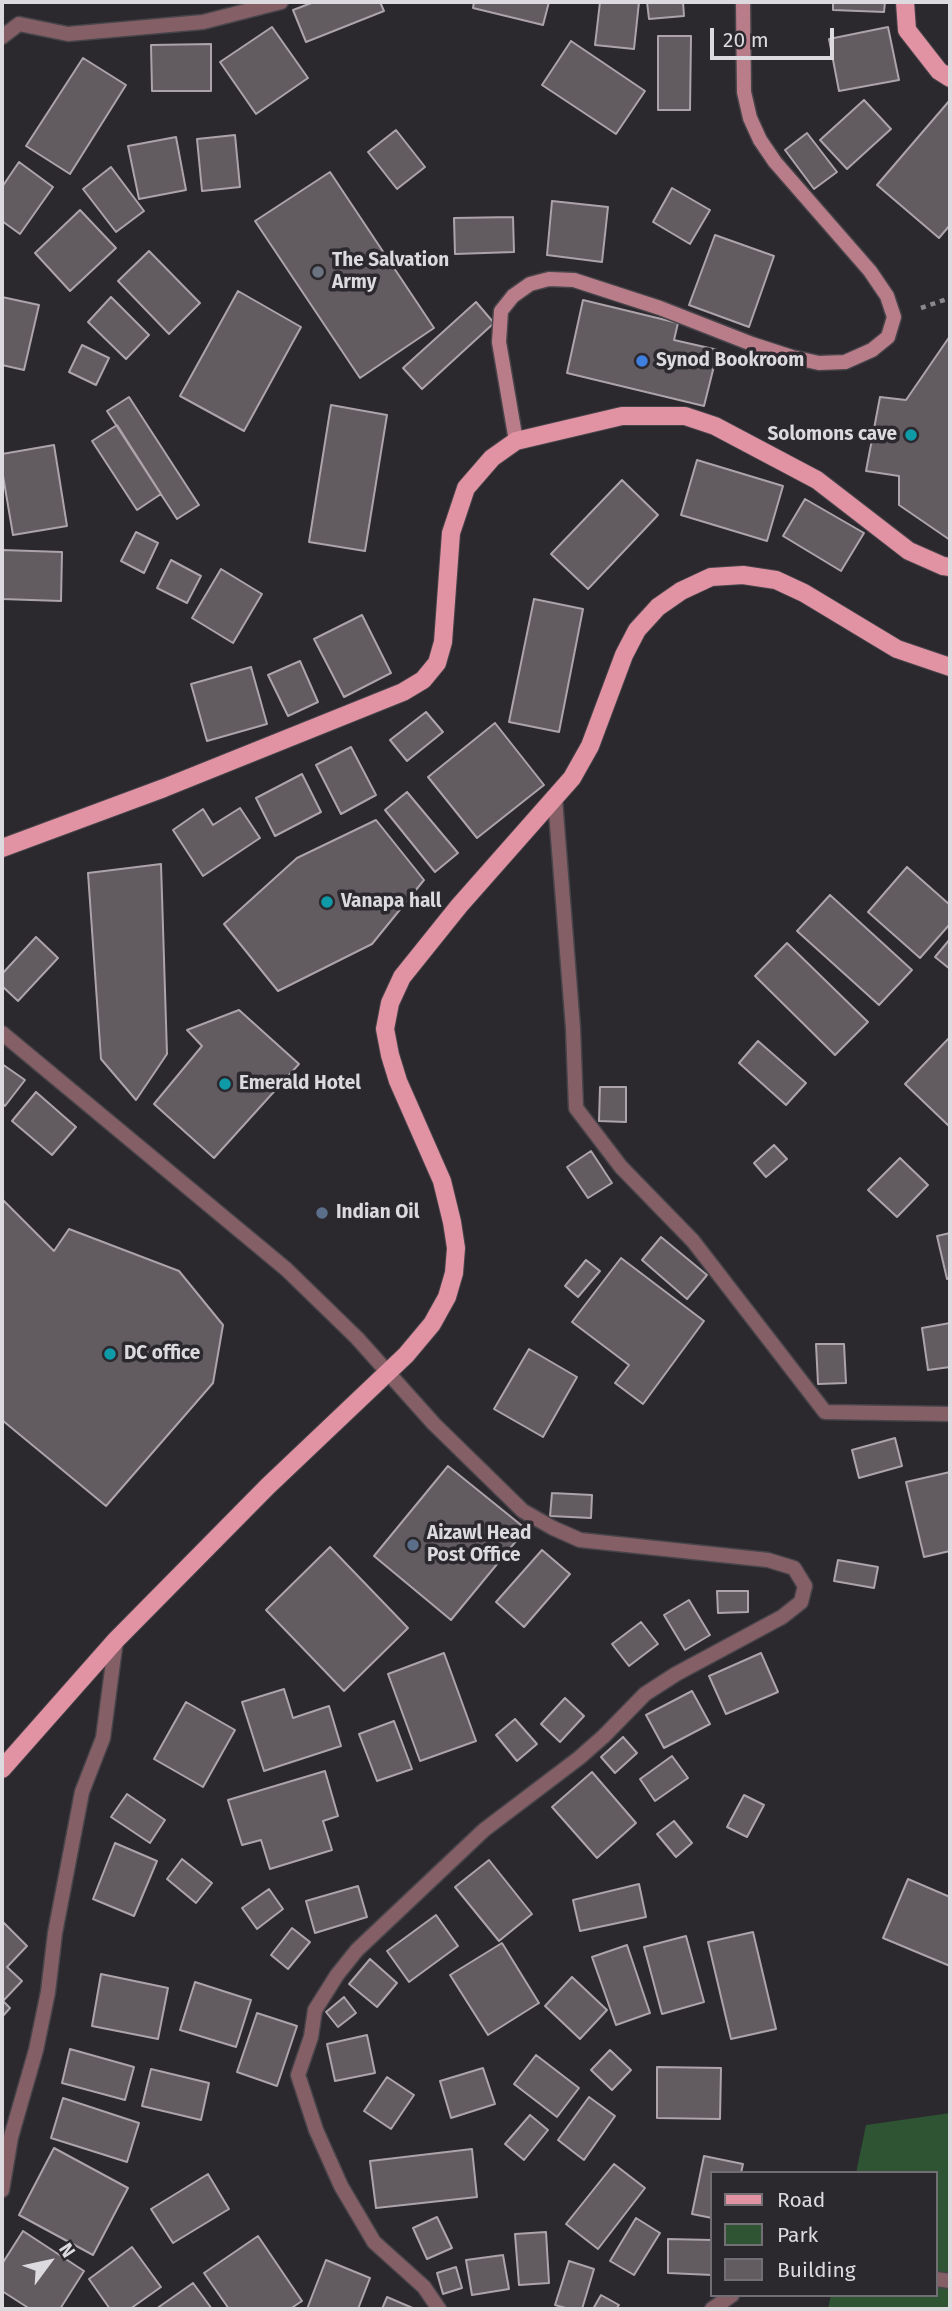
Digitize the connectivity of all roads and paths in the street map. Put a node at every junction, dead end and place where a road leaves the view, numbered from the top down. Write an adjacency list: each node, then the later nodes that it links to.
1 (281, 2): 4 (street)
2 (743, 2): 6 (street)
3 (905, 2): 5 (main road)
4 (2, 37)
5 (950, 78)
6 (516, 441): 7 (main road); 10 (main road)
7 (950, 566)
8 (950, 667): 9 (main road)
9 (555, 799): 12 (main road); 13 (street)
10 (2, 848)
11 (2, 1033): 12 (street)
12 (389, 1372): 14 (main road); 18 (street)
13 (950, 1414)
14 (116, 1640): 15 (main road); 16 (street)
15 (2, 1769)
16 (2, 2190)
17 (729, 2297): 19 (street)
18 (439, 2309)
19 (712, 2309)

